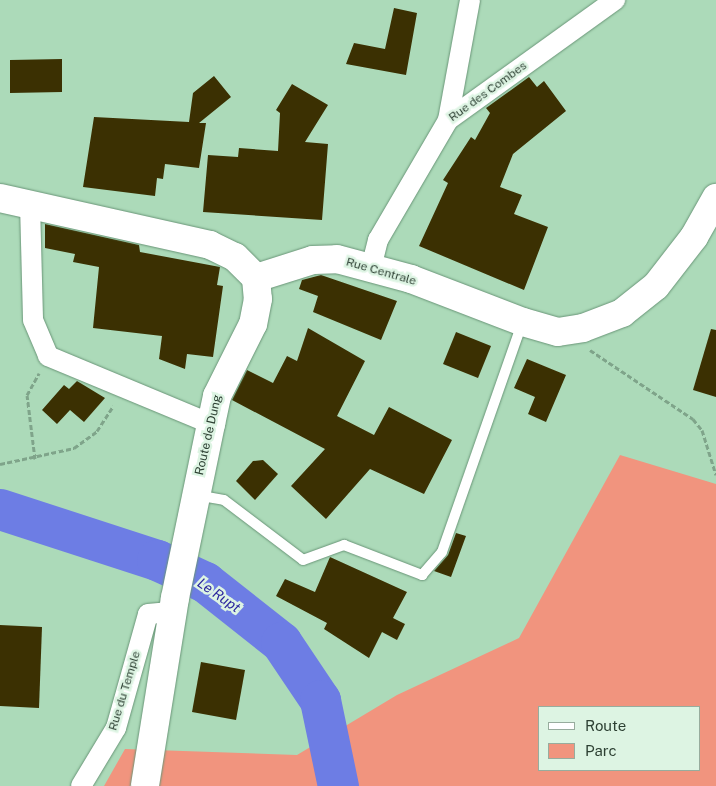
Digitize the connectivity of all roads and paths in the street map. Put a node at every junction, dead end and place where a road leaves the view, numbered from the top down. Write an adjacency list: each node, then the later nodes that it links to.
1 (470, 0): 3 (street)
2 (615, 0): 3 (street, Rue des Combes)
3 (448, 120): 7 (street, Rue des Combes)
4 (0, 198): 6 (main road)
5 (716, 198): 10 (main road, Rue Centrale)
6 (30, 204): 8 (main road); 11 (street)
7 (371, 268): 8 (main road, Rue Centrale); 9 (main road, Rue Centrale)
8 (256, 278): 13 (main road, Route de Dung)
9 (523, 322): 10 (main road, Rue Centrale); 17 (lane)
10 (583, 328): 16 (path)
11 (48, 356): 12 (street); 14 (path)
12 (123, 387): 13 (street); 14 (path)
13 (211, 424): 17 (main road, Route de Dung)
14 (35, 459): 15 (path)
15 (0, 464)
16 (716, 475)
17 (196, 494): 18 (main road, Route de Dung)
18 (174, 605): 19 (street, Rue du Temple); 20 (main road, Route de Dung)
19 (81, 786)
20 (145, 786)

